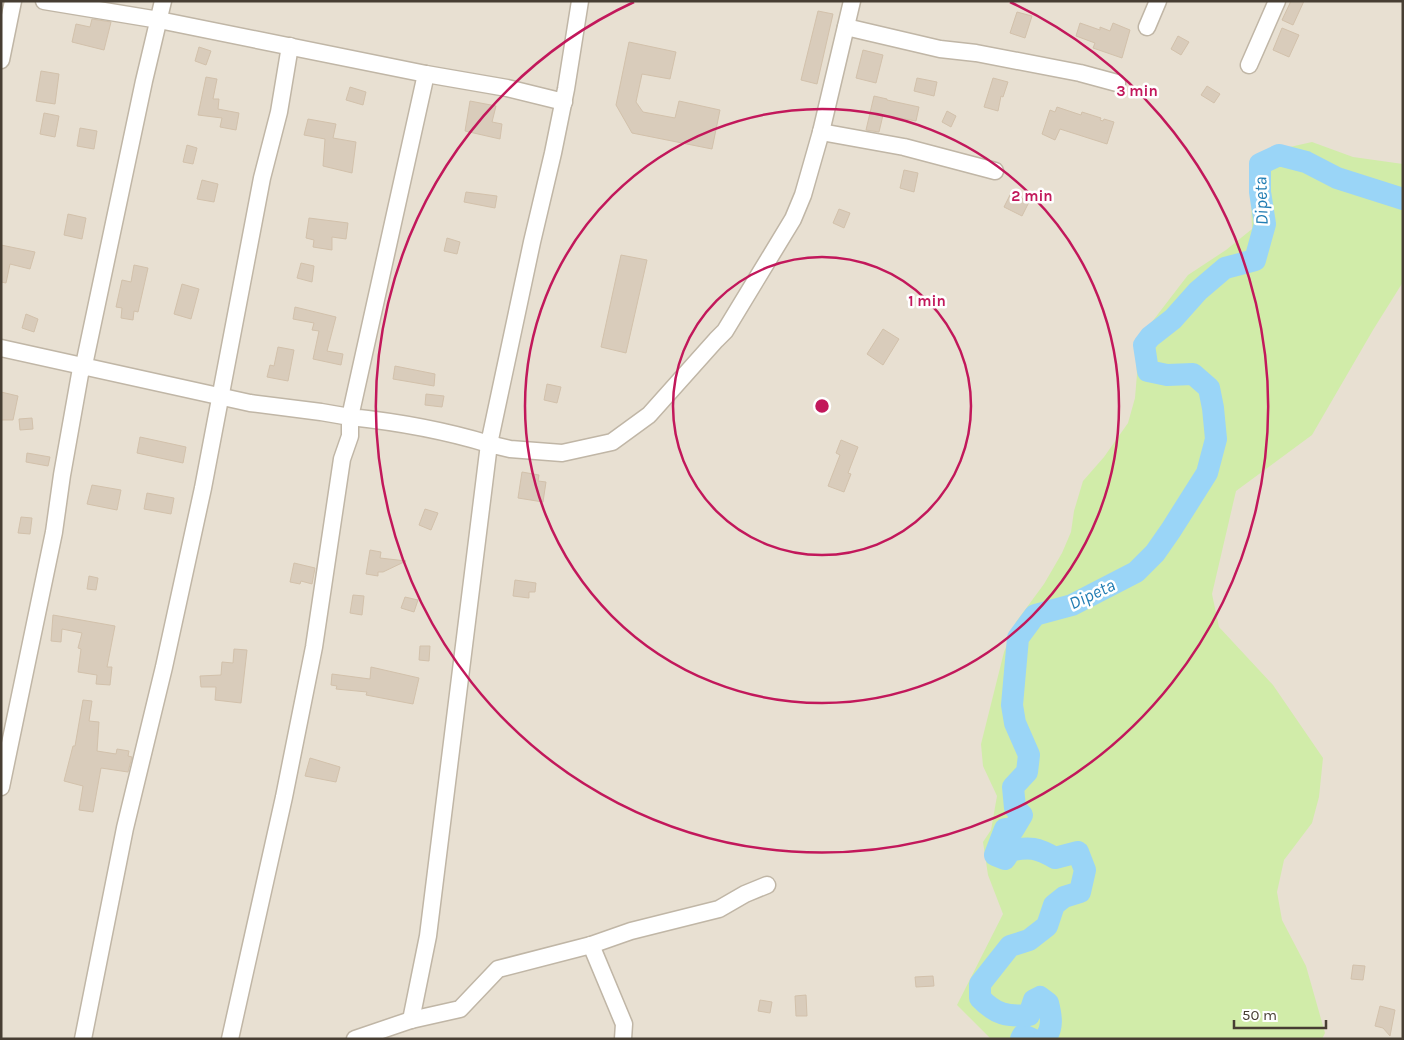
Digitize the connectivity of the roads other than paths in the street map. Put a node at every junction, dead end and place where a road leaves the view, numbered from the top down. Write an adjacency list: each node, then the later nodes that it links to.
1 (13, 1): 12 (street)
2 (44, 1): 8 (street)
3 (163, 1): 8 (street)
4 (580, 1): 16 (street)
5 (852, 1): 9 (street)
6 (1158, 1): 10 (street)
7 (1277, 1): 13 (street)
8 (159, 20): 11 (street); 20 (street)
9 (846, 27): 15 (street); 17 (street)
10 (1147, 27)
11 (290, 46): 14 (street); 21 (street)
12 (1, 60)
13 (1249, 65)
14 (426, 74): 16 (street); 22 (street)
15 (1117, 83)
16 (564, 102): 23 (street)
17 (821, 132): 18 (street); 23 (street)
18 (995, 171)
19 (1, 348): 20 (street)
20 (84, 365): 21 (street); 24 (street)
21 (220, 396): 22 (street); 28 (street)
22 (350, 417): 23 (street); 29 (street)
23 (489, 444): 27 (street)
24 (1, 787)
25 (767, 885): 26 (street)
26 (591, 945): 27 (street); 31 (street)
27 (411, 1020): 30 (street)
28 (82, 1039)
29 (230, 1039)
30 (355, 1039)
31 (623, 1039)

